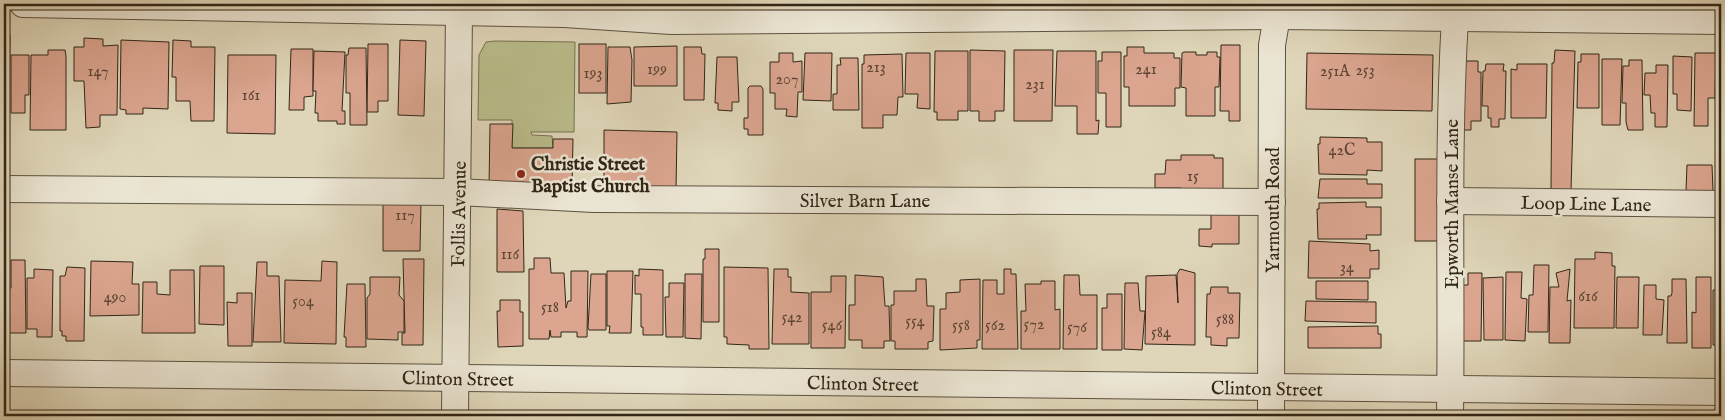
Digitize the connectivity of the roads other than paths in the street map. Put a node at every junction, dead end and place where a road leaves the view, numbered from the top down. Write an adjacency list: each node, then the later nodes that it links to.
1 (23, 4): 2 (street)
2 (155, 5): 6 (street)
3 (565, 9): 4 (street); 6 (street)
4 (957, 10): 5 (street)
5 (1278, 10): 8 (street); 13 (street, Yarmouth Road)
6 (459, 11): 11 (street, Follis Avenue)
7 (1604, 12): 8 (street); 9 (street)
8 (1455, 18): 12 (street, Epworth Manse Lane)
9 (1721, 21)
10 (4, 189): 11 (street, Silver Barn Lane)
11 (458, 192): 13 (street, Silver Barn Lane); 16 (street, Follis Avenue)
12 (1450, 201): 14 (street, Loop Line Lane); 18 (street, Epworth Manse Lane)
13 (1272, 202): 17 (street, Yarmouth Road)
14 (1721, 204)
15 (4, 373): 16 (street, Clinton Street)
16 (456, 378): 17 (street, Clinton Street); 20 (street, Follis Avenue)
17 (1271, 388): 18 (street, Clinton Street); 21 (street, Yarmouth Road)
18 (1451, 390): 19 (street, Clinton Street); 22 (street, Epworth Manse Lane)
19 (1721, 392)
20 (456, 416)
21 (1271, 416)
22 (1450, 416)

